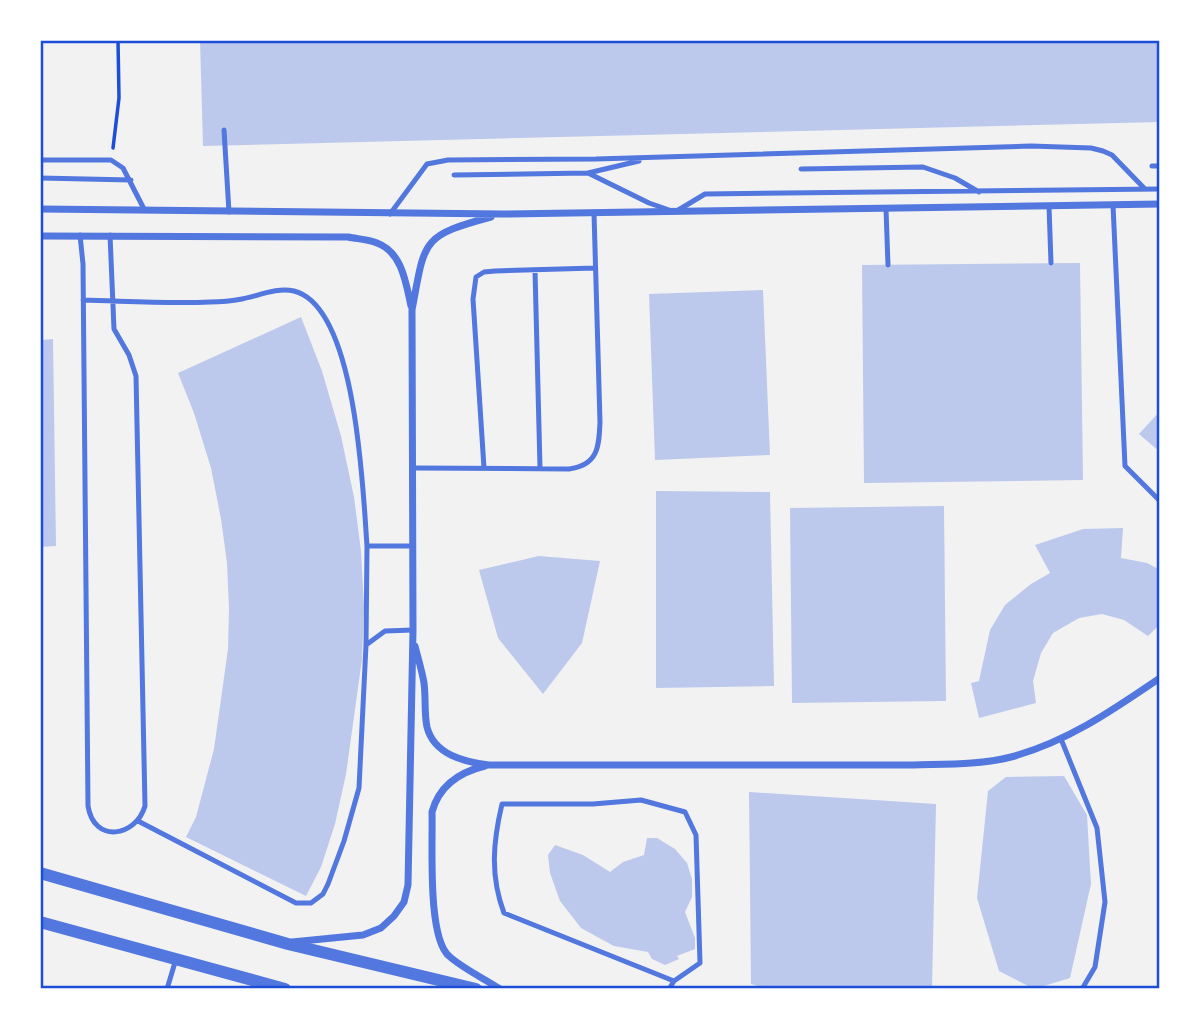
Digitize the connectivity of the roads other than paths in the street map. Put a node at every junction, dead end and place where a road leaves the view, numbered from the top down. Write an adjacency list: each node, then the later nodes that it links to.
1 (225, 130): 20 (lane)
2 (653, 158): 7 (lane); 11 (lane); 23 (lane)
3 (40, 160): 10 (lane)
4 (1152, 166): 5 (lane)
5 (1160, 166)
6 (802, 169): 13 (lane)
7 (588, 173): 8 (lane); 21 (lane)
8 (454, 175)
9 (40, 178): 10 (lane)
10 (131, 180): 18 (lane)
11 (1144, 188): 12 (lane); 13 (lane)
12 (1160, 188)
13 (979, 192): 21 (lane)
14 (1160, 204): 15 (street)
15 (1114, 205): 16 (street); 38 (lane)
16 (1049, 206): 19 (street); 28 (lane)
17 (40, 209): 18 (street)
18 (144, 209): 20 (street)
19 (886, 209): 21 (street); 29 (lane)
20 (229, 212): 23 (street)
21 (675, 212): 22 (street)
22 (594, 213): 24 (street); 30 (lane)
23 (390, 214): 24 (street)
24 (502, 214): 34 (street)
25 (80, 235): 26 (street); 27 (street); 32 (lane)
26 (110, 235): 33 (lane); 34 (street)
27 (40, 236)
28 (1051, 263)
29 (888, 265)
30 (595, 268): 31 (lane); 37 (lane)
31 (535, 270): 36 (lane); 37 (lane)
32 (83, 300): 33 (lane); 46 (lane)
33 (111, 301): 39 (lane); 46 (lane)
34 (412, 310): 35 (street)
35 (413, 468): 36 (lane); 40 (street)
36 (484, 468): 37 (lane)
37 (540, 468)
38 (1160, 501)
39 (367, 546): 40 (lane); 42 (lane)
40 (413, 546): 41 (street)
41 (413, 633): 42 (lane); 45 (street); 49 (street)
42 (366, 645): 46 (lane)
43 (1160, 678): 44 (street)
44 (1061, 739): 45 (street); 57 (lane)
45 (489, 765): 55 (street)
46 (138, 821)
47 (40, 873): 49 (street)
48 (40, 922): 50 (street)
49 (288, 944): 54 (street)
50 (176, 959): 52 (lane); 53 (street)
51 (674, 981): 51 (lane); 56 (lane)
52 (167, 989)
53 (285, 989)
54 (475, 989)
55 (500, 989)
56 (669, 989)
57 (1082, 989)

